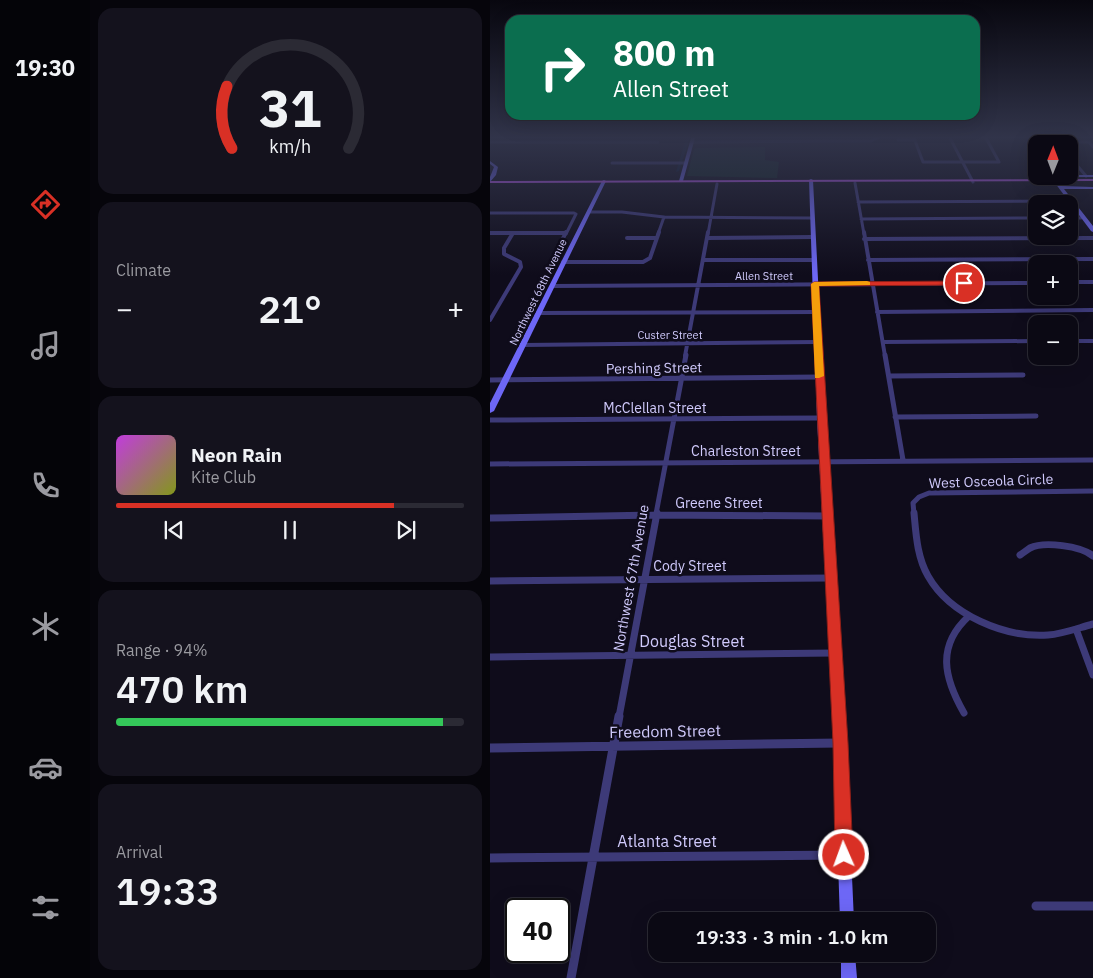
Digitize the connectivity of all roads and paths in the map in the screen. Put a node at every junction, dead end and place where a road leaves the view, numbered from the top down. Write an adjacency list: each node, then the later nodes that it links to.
1 (603, 183): 18 (street, Northwest 68th Avenue)
2 (855, 183): 16 (street)
3 (490, 184): 4 (main road)
4 (531, 184)
5 (671, 184): 6 (main road)
6 (709, 184): 7 (main road); 8 (main road)
7 (713, 184)
8 (717, 184): 9 (main road); 21 (street, Northwest 67th Avenue)
9 (734, 184)
10 (810, 184): 22 (street)
11 (1058, 185): 14 (street)
12 (1077, 185): 13 (street)
13 (1093, 188)
14 (1066, 195)
15 (1028, 200): 16 (street)
16 (858, 202): 25 (street)
17 (1078, 209): 24 (street); 26 (street)
18 (589, 212): 20 (street); 41 (street, Northwest 68th Avenue)
19 (490, 213): 29 (street)
20 (664, 217): 21 (street); 31 (street)
21 (711, 218): 22 (street); 32 (street, Northwest 67th Avenue)
22 (812, 218): 33 (street)
23 (1028, 218): 25 (street)
24 (1093, 219)
25 (861, 220): 35 (street)
26 (1092, 228)
27 (490, 233): 28 (street)
28 (514, 233): 29 (street); 54 (street)
29 (566, 233): 36 (street)
30 (627, 238): 31 (street)
31 (656, 238): 41 (street)
32 (707, 238): 33 (street); 38 (street, Northwest 67th Avenue)
33 (812, 238): 39 (street)
34 (1093, 238): 35 (street)
35 (864, 239): 40 (street)
36 (558, 247)
37 (1093, 259): 40 (street)
38 (703, 260): 39 (street); 47 (street, Northwest 67th Avenue)
39 (813, 260): 45 (street)
40 (868, 260): 46 (street)
41 (564, 262): 48 (street, Northwest 68th Avenue)
42 (1028, 282): 46 (street, Allen Street)
43 (1078, 282): 44 (street)
44 (1093, 282)
45 (814, 284): 46 (street, Allen Street); 47 (street, Allen Street); 51 (street)
46 (872, 284): 52 (street)
47 (698, 285): 48 (street, Allen Street); 50 (street, Northwest 67th Avenue)
48 (552, 286): 53 (street, Northwest 68th Avenue)
49 (1093, 310): 52 (street)
50 (693, 312): 51 (street); 53 (street); 60 (street, Northwest 67th Avenue)
51 (816, 312): 58 (street)
52 (877, 312): 59 (street)
53 (539, 313): 61 (street, Northwest 68th Avenue)
54 (490, 320)
55 (1028, 341): 59 (street)
56 (1078, 341): 57 (street)
57 (1093, 341)
58 (817, 342): 60 (street, Custer Street); 64 (street)
59 (883, 342): 63 (street)
60 (687, 343): 61 (street, Custer Street); 65 (street, Northwest 67th Avenue)
61 (523, 344): 67 (street, Northwest 68th Avenue)
62 (1023, 375): 63 (street)
63 (889, 376): 70 (street)
64 (819, 378): 65 (street, Pershing Street); 72 (street)
65 (680, 379): 67 (street, Pershing Street); 71 (street, Northwest 67th Avenue)
66 (490, 380): 67 (street, Pershing Street)
67 (506, 380): 68 (street, Northwest 68th Avenue)
68 (490, 411)
69 (1036, 416): 70 (street)
70 (895, 417): 74 (street)
71 (673, 418): 72 (street, McClellan Street); 73 (street, McClellan Street); 76 (street, Northwest 67th Avenue)
72 (821, 418): 77 (street)
73 (490, 420)
74 (903, 460): 75 (street, Charleston Street); 77 (street, Charleston Street)
75 (1093, 460)
76 (665, 462): 77 (street, Charleston Street); 78 (street, Charleston Street); 80 (street, Northwest 67th Avenue)
77 (824, 462): 81 (street)
78 (490, 464)
79 (1093, 491): 88 (street, West Osceola Circle)
80 (655, 515): 81 (street, Greene Street); 82 (street, Greene Street); 86 (street, Northwest 67th Avenue)
81 (828, 516): 85 (street)
82 (490, 518)
83 (1020, 555): 84 (street)
84 (1093, 556)
85 (831, 578): 86 (street, Cody Street); 91 (street)
86 (643, 579): 87 (street, Cody Street); 92 (street, Northwest 67th Avenue)
87 (490, 582)
88 (969, 616): 90 (street, West Osceola Circle); 95 (street)
89 (1093, 624): 90 (street, West Osceola Circle)
90 (1076, 629): 94 (street)
91 (835, 653): 92 (street, Douglas Street); 96 (street)
92 (630, 655): 93 (street, Douglas Street); 97 (street, Northwest 67th Avenue)
93 (490, 657)
94 (1093, 675)
95 (964, 713)
96 (840, 743): 97 (street, Freedom Street); 99 (street)
97 (614, 746): 98 (street, Freedom Street); 100 (street, Northwest 67th Avenue)
98 (490, 748)
99 (844, 855): 100 (street, Atlanta Street); 104 (street)
100 (593, 856): 101 (street, Atlanta Street); 106 (street, Northwest 67th Avenue)
101 (490, 858)
102 (1036, 906): 103 (street)
103 (1093, 906)
104 (847, 912)
105 (848, 962): 107 (street)
106 (571, 978)
107 (849, 978)

